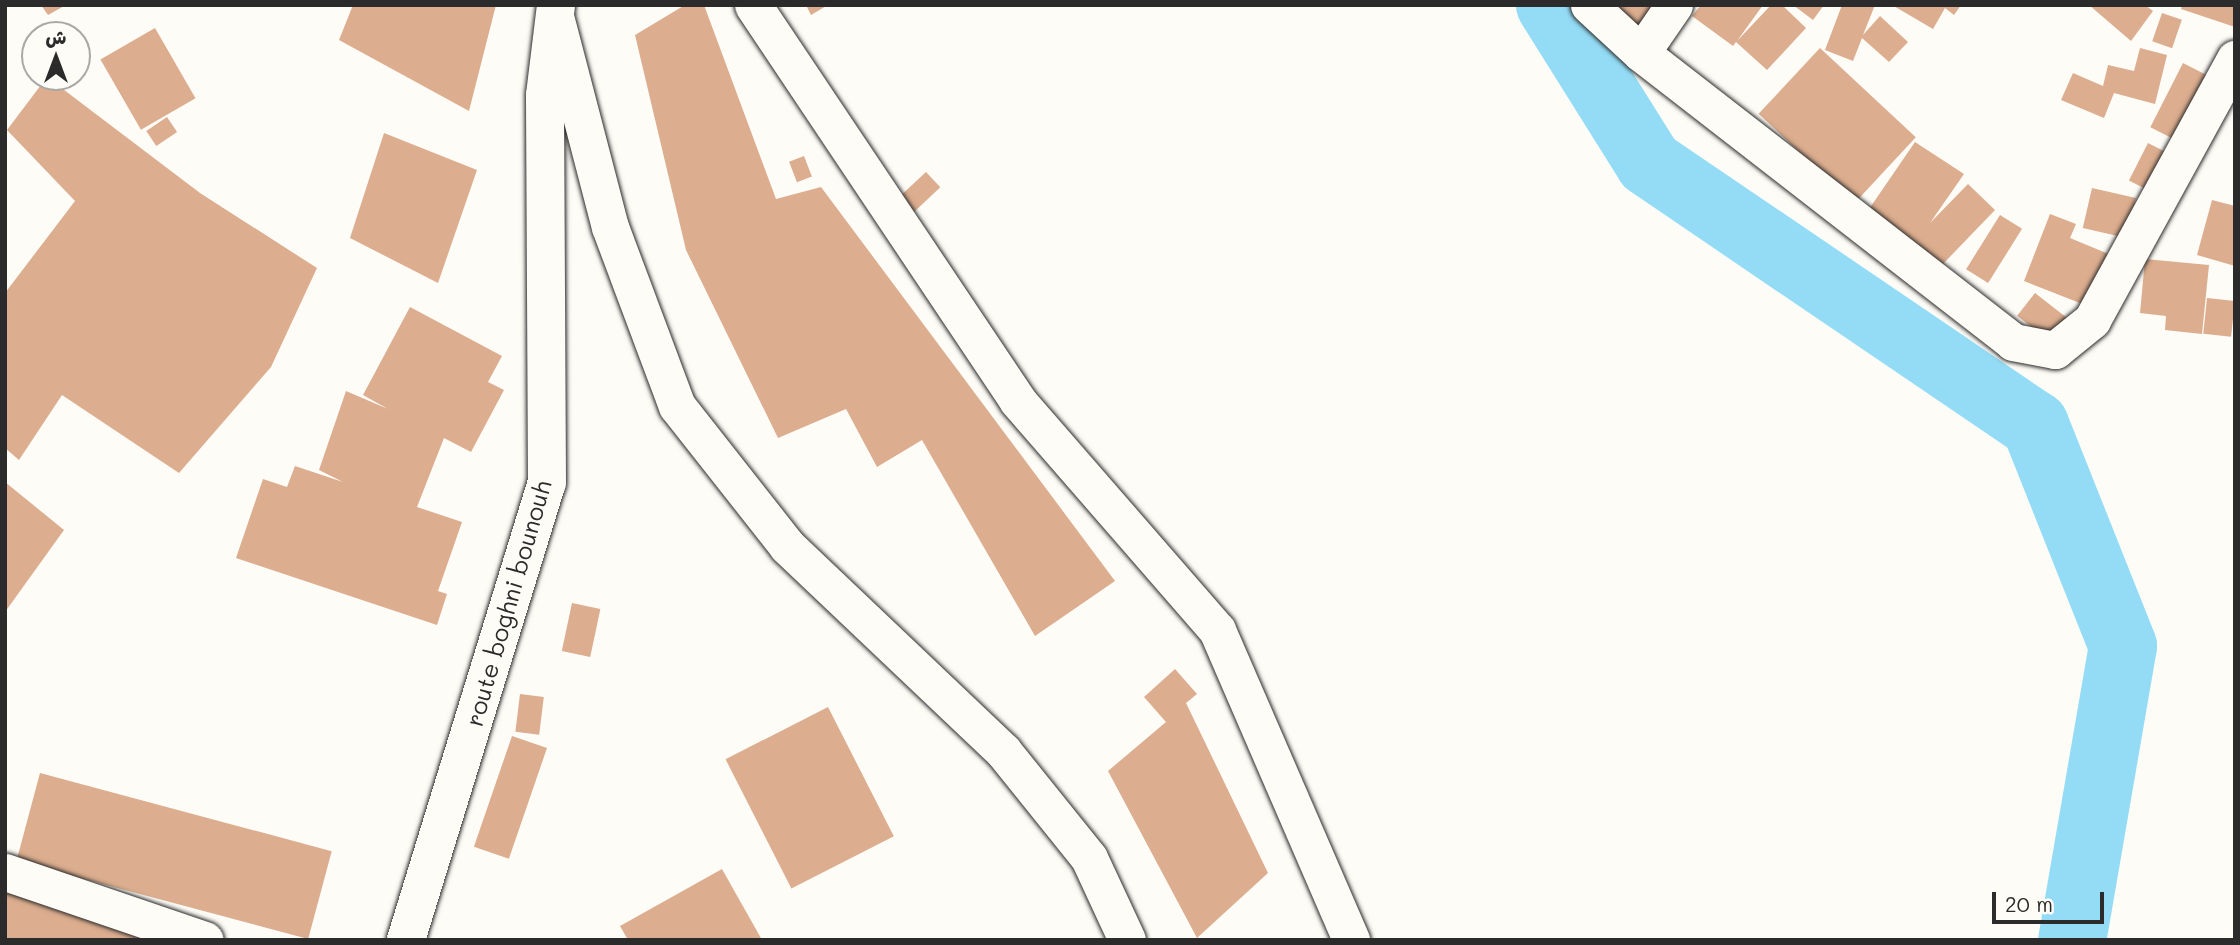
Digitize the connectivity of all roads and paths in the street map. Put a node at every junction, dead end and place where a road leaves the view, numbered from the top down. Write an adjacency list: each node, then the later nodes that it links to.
1 (753, 5): 11 (street)
2 (1588, 5): 5 (street)
3 (1674, 5): 5 (street)
4 (556, 10): 9 (main road, route boghni bounouh); 10 (street)
5 (1641, 53): 6 (street)
6 (2235, 59)
7 (5, 873): 8 (street)
8 (205, 940)
9 (406, 940)
10 (1127, 940)
11 (1350, 940)

